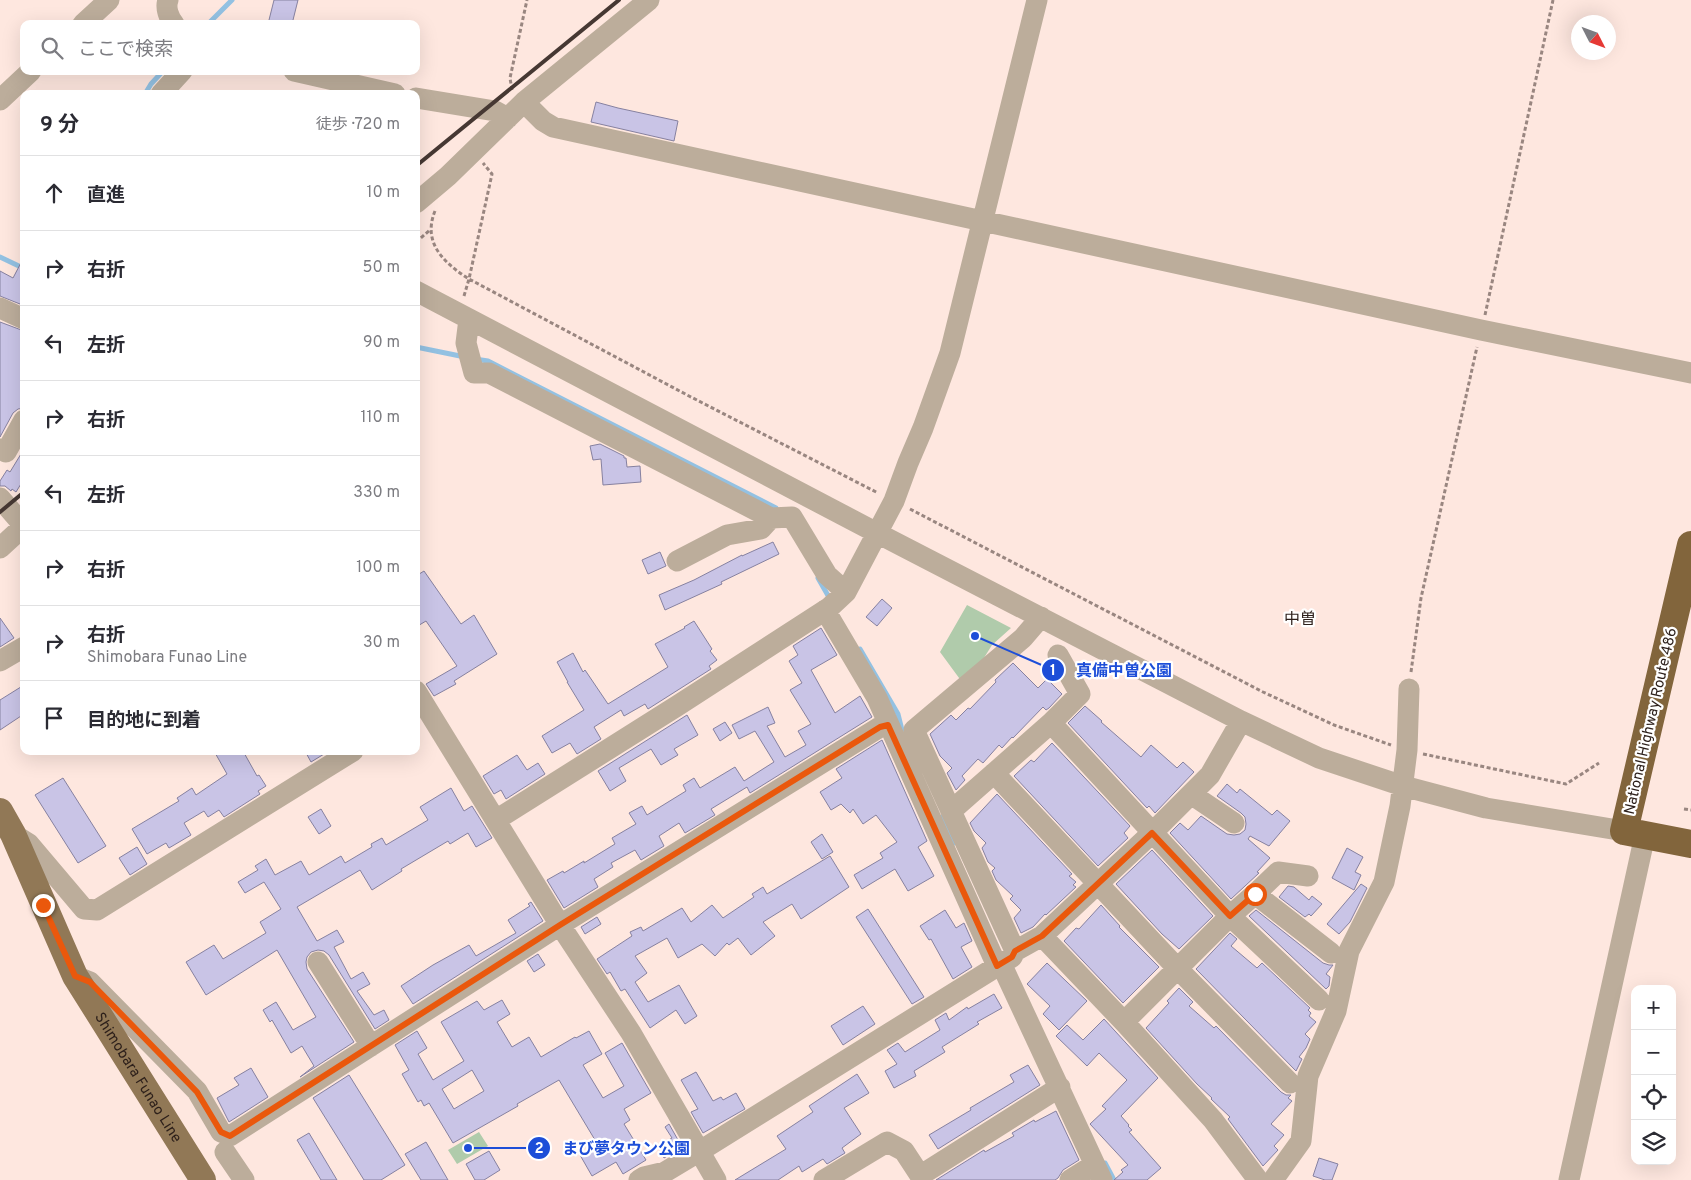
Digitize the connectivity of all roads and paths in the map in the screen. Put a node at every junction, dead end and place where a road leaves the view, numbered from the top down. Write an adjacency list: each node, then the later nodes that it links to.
1 (109, 0): 7 (street)
2 (168, 0): 8 (street)
3 (527, 0): 16 (path)
4 (649, 0): 16 (street)
5 (1037, 0): 19 (street)
6 (1553, 0): 27 (path)
7 (87, 20)
8 (172, 20)
9 (27, 75): 15 (street)
10 (178, 75): 12 (street)
11 (312, 75): 13 (street)
12 (165, 90)
13 (378, 90)
14 (420, 99): 16 (street)
15 (0, 100)
16 (516, 110): 17 (street); 19 (street)
17 (472, 152): 18 (street); 22 (path)
18 (426, 205): 20 (path)
19 (983, 221): 27 (street); 37 (street)
20 (430, 230): 21 (path); 22 (path)
21 (420, 239)
22 (469, 279): 25 (path); 31 (path)
23 (420, 293): 25 (street)
24 (0, 308): 26 (street)
25 (464, 316): 34 (street); 37 (street)
26 (20, 318)
27 (1481, 330): 28 (street); 46 (path)
28 (1691, 374)
29 (20, 427): 30 (street)
30 (0, 449)
31 (879, 493)
32 (0, 498): 35 (street)
33 (902, 505): 51 (path)
34 (778, 518): 40 (street); 41 (street)
35 (20, 521)
36 (20, 530): 39 (street)
37 (877, 533): 41 (street); 42 (street)
38 (1691, 545): 64 (highway, National Highway Route 486)
39 (0, 548)
40 (677, 561)
41 (835, 602): 50 (street); 61 (street)
42 (1041, 618): 48 (street); 60 (street)
43 (20, 650): 45 (street)
44 (1058, 655): 49 (street)
45 (0, 662)
46 (1409, 689): 51 (street)
47 (420, 705): 61 (street)
48 (1241, 721): 55 (street); 56 (street)
49 (1051, 723): 54 (street); 63 (street)
50 (888, 725): 71 (street); 74 (street)
51 (1407, 750): 53 (path); 55 (street)
52 (347, 755): 65 (street)
53 (1599, 763)
54 (994, 773): 60 (street); 68 (street)
55 (1403, 786): 64 (street); 94 (street)
56 (1191, 794): 62 (street); 63 (street)
57 (1684, 809): 58 (path)
58 (1691, 810)
59 (0, 811): 65 (main road, Shimobara Funao Line)
60 (951, 811): 74 (street)
61 (496, 820): 71 (street)
62 (1234, 823)
63 (1152, 833): 68 (street); 70 (street)
64 (1635, 833): 66 (highway, National Highway Route 486); 95 (street)
65 (12, 834): 77 (main road, Shimobara Funao Line)
66 (1691, 844)
67 (1308, 876): 69 (street)
68 (1098, 883): 72 (street); 76 (street)
69 (1255, 894): 70 (street); 73 (street)
70 (1230, 916): 76 (street); 78 (street)
71 (560, 925): 80 (street); 84 (street)
72 (1042, 936): 74 (street); 79 (street)
73 (1331, 953)
74 (1007, 959): 82 (street); 84 (street)
75 (318, 962): 80 (street)
76 (1178, 969): 79 (street); 81 (street)
77 (75, 976): 80 (street); 87 (main road, Shimobara Funao Line)
78 (1319, 1000)
79 (1124, 1022): 93 (street)
80 (371, 1046)
81 (1290, 1083)
82 (1060, 1087): 85 (street); 86 (street)
83 (225, 1152): 88 (street)
84 (700, 1152): 89 (street); 90 (street)
85 (1098, 1173): 92 (street)
86 (922, 1178): 91 (street)
87 (203, 1180)
88 (244, 1180)
89 (639, 1180)
90 (716, 1180)
91 (824, 1180)
92 (1070, 1180)
93 (1258, 1180)
94 (1273, 1180)
95 (1569, 1180)

